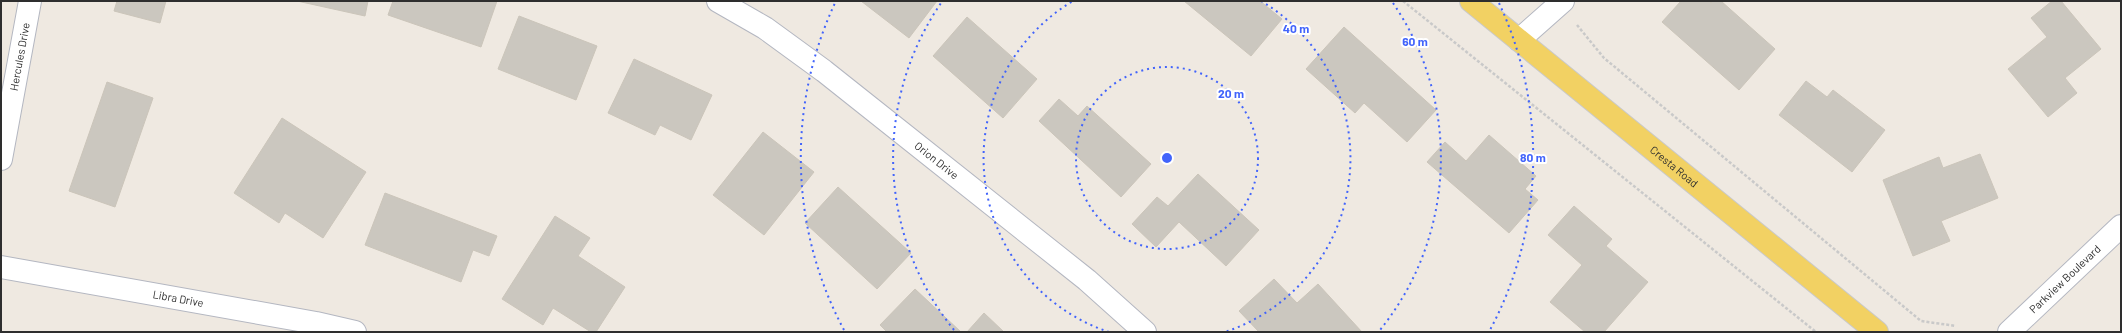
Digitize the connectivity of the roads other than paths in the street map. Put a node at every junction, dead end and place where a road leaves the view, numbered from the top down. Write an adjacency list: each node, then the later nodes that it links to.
1 (30, 1): 6 (street, Hercules Drive)
2 (718, 1): 10 (street, Orion Drive)
3 (1471, 1): 5 (main road, Cresta Road)
4 (1559, 4): 5 (street)
5 (1520, 40): 11 (main road, Cresta Road)
6 (1, 159)
7 (2121, 226): 12 (street, Parkview Boulevard)
8 (1, 267): 9 (street, Libra Drive)
9 (355, 332)
10 (1145, 332)
11 (1877, 332)
12 (2009, 332)

